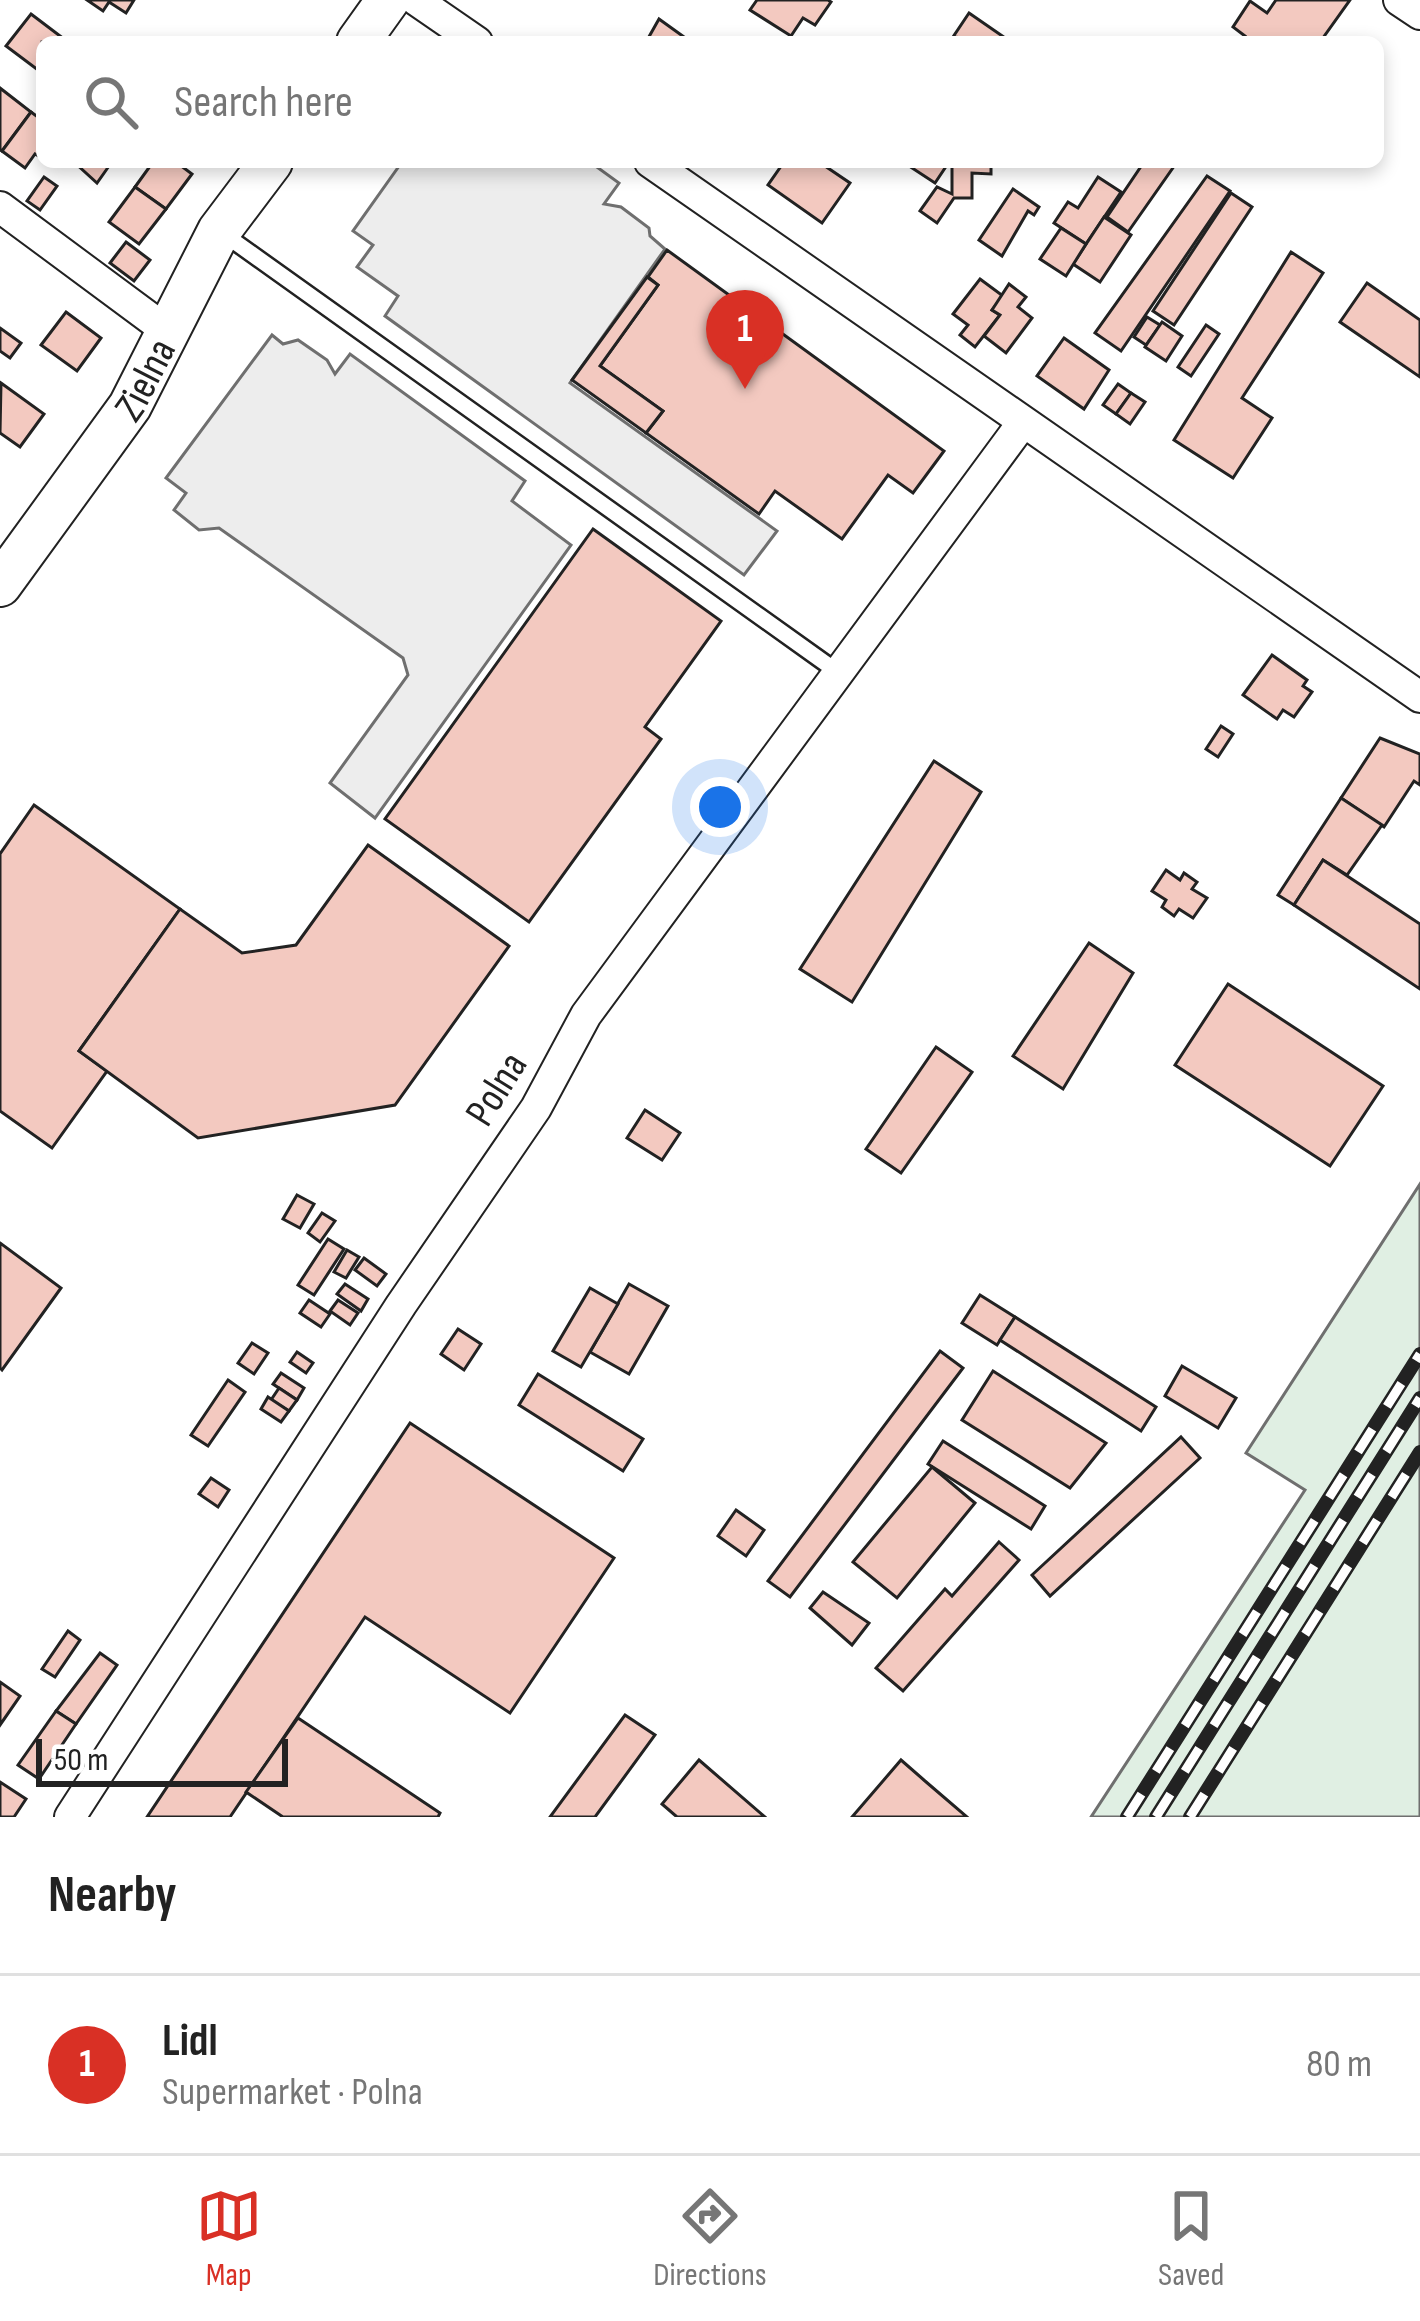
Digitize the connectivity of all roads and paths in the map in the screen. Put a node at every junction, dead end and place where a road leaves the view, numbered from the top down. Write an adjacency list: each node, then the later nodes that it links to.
1 (388, 0): 5 (street)
2 (416, 0): 6 (street)
3 (1400, 0): 4 (street)
4 (1420, 14)
5 (362, 36)
6 (468, 36)
7 (266, 168): 10 (street, Zielna)
8 (658, 168): 12 (street)
9 (0, 207): 11 (street)
10 (219, 231): 11 (street, Zielna); 14 (lane)
11 (170, 332): 13 (street, Zielna)
12 (1021, 425): 14 (street, Polna); 15 (street)
13 (0, 584)
14 (839, 673): 16 (street, Polna)
15 (1420, 698)
16 (70, 1817)

